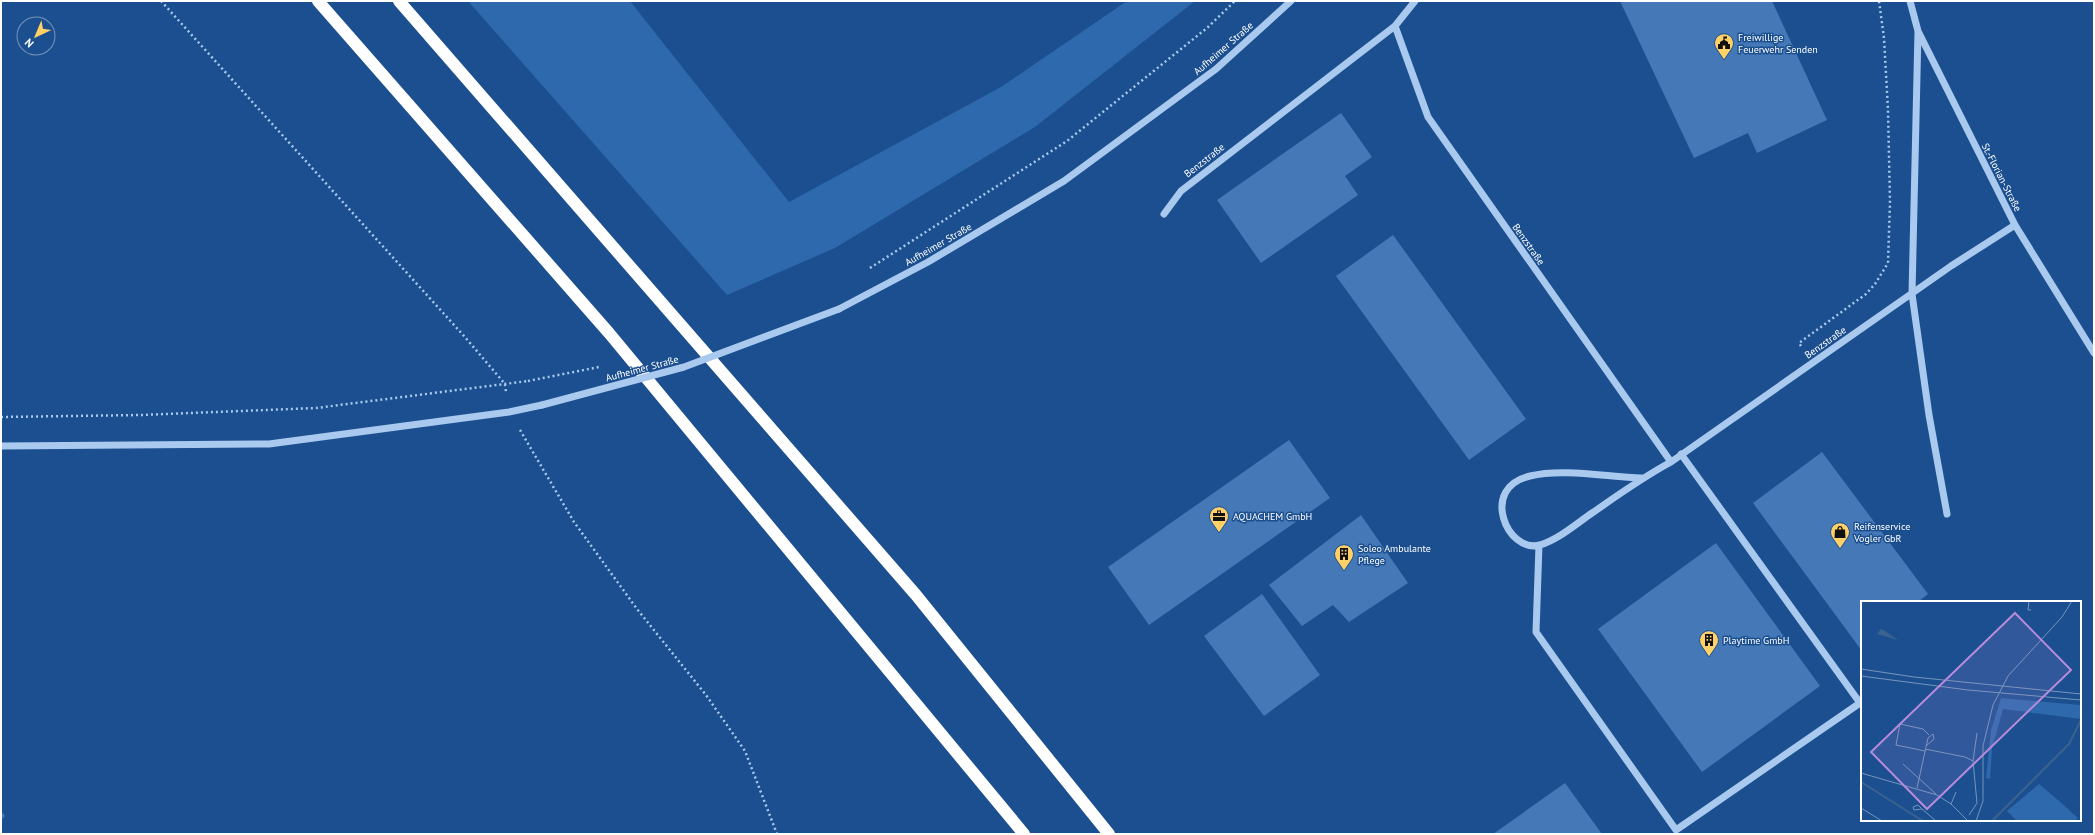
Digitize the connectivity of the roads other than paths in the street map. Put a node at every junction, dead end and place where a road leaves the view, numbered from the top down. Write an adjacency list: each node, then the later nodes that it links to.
1 (318, 1): 18 (highway)
2 (399, 1): 19 (highway)
3 (1292, 1): 12 (street, Aufheimer Straße, bridge)
4 (1415, 1): 6 (street, Benzstraße)
5 (1910, 1): 7 (street, St.-Florian-Straße)
6 (1395, 26): 8 (street, Benzstraße); 14 (street, Benzstraße)
7 (1918, 31): 9 (street, St.-Florian-Straße); 10 (street)
8 (1164, 214)
9 (2015, 225): 10 (street, Benzstraße); 11 (street, St.-Florian-Straße)
10 (1912, 294): 13 (street, Benzstraße); 16 (street)
11 (2094, 353)
12 (1, 446)
13 (1682, 454): 14 (street, Benzstraße); 17 (street)
14 (1671, 462): 15 (street, Benzstraße)
15 (1642, 478): 17 (street, Benzstraße); 17 (street)
16 (1947, 514)
17 (1539, 545)
18 (1024, 834)
19 (1109, 834)

